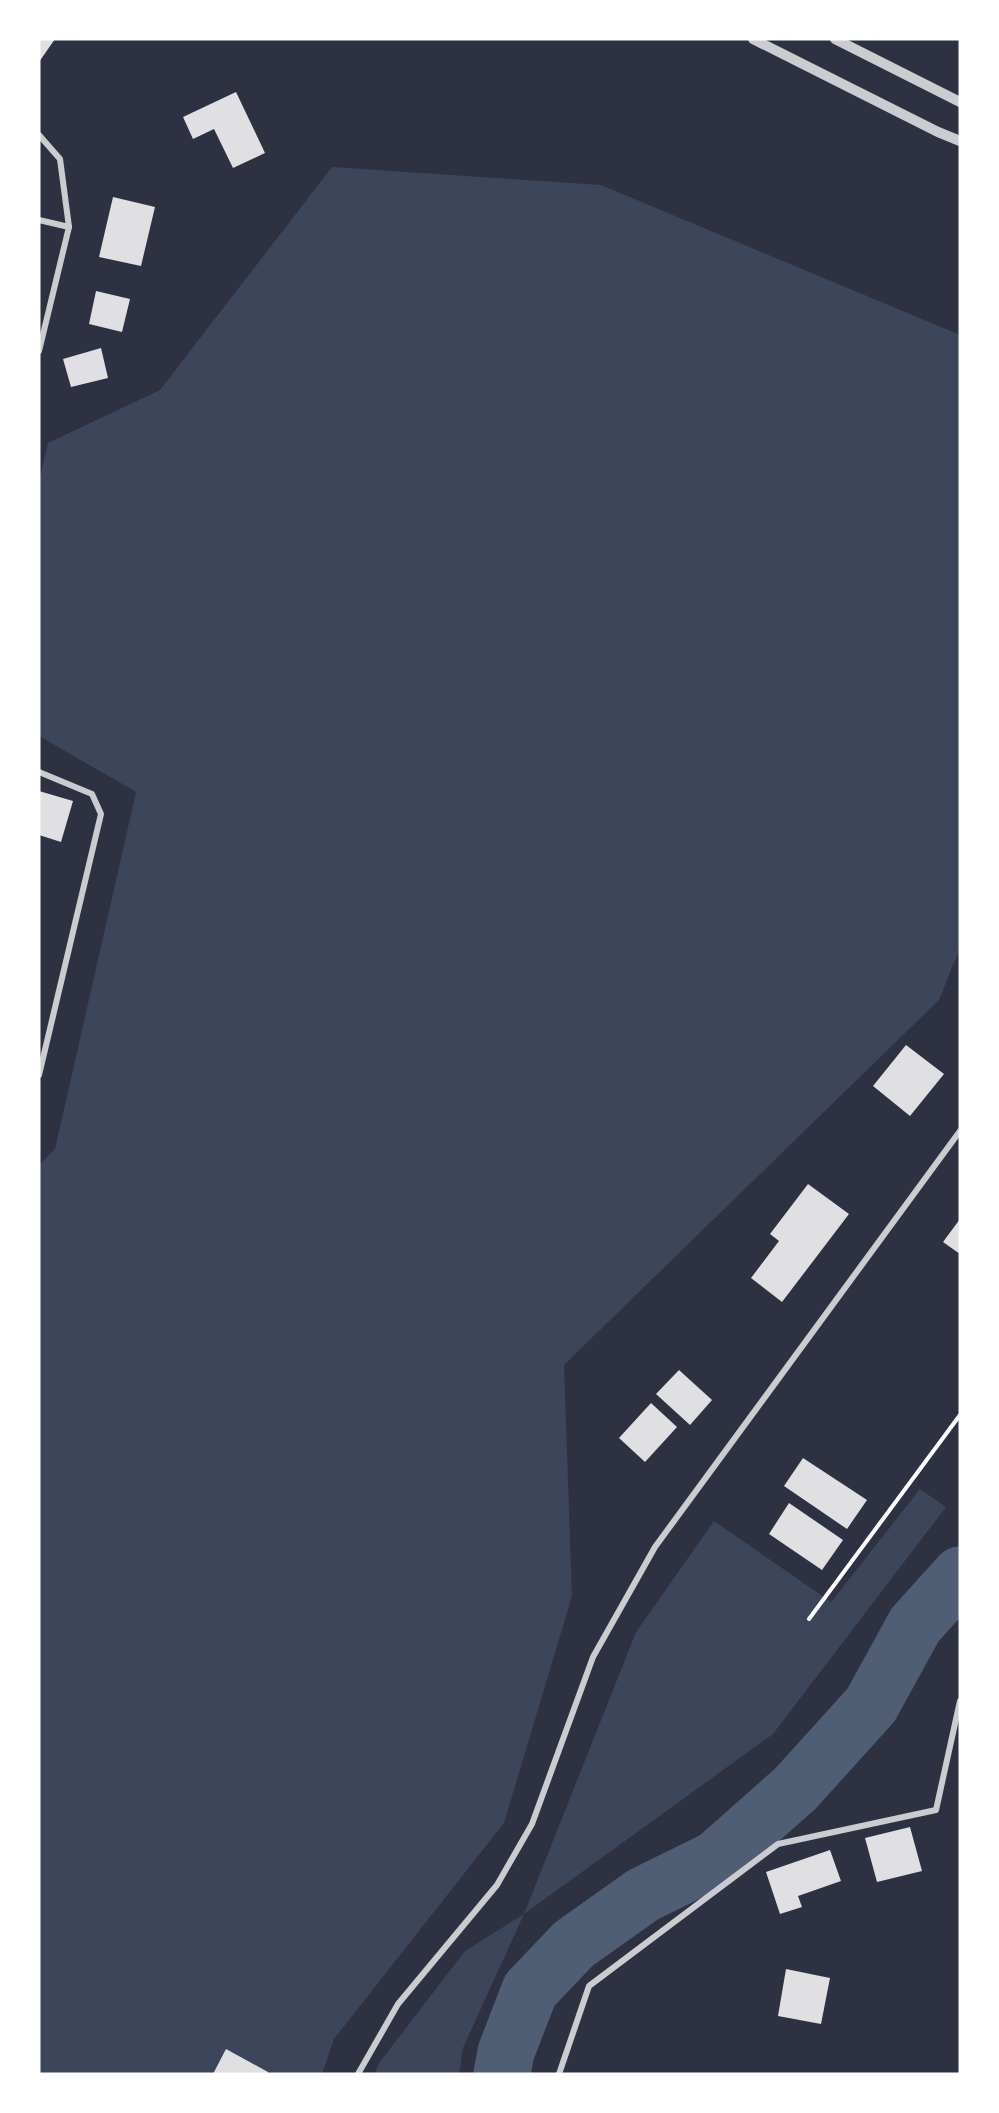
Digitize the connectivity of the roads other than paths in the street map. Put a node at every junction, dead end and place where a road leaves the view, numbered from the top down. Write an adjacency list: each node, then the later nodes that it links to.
1 (753, 39): 7 (street)
2 (835, 39): 3 (street)
3 (894, 67): 4 (street); 5 (street)
4 (960, 96)
5 (960, 102)
6 (39, 135): 9 (street)
7 (960, 143)
8 (39, 220): 9 (street)
9 (69, 227): 10 (street)
10 (39, 351)
11 (39, 772): 12 (street)
12 (39, 1076)
13 (960, 1131): 15 (street)
14 (960, 1701): 16 (street)
15 (358, 2074)
16 (559, 2074)

